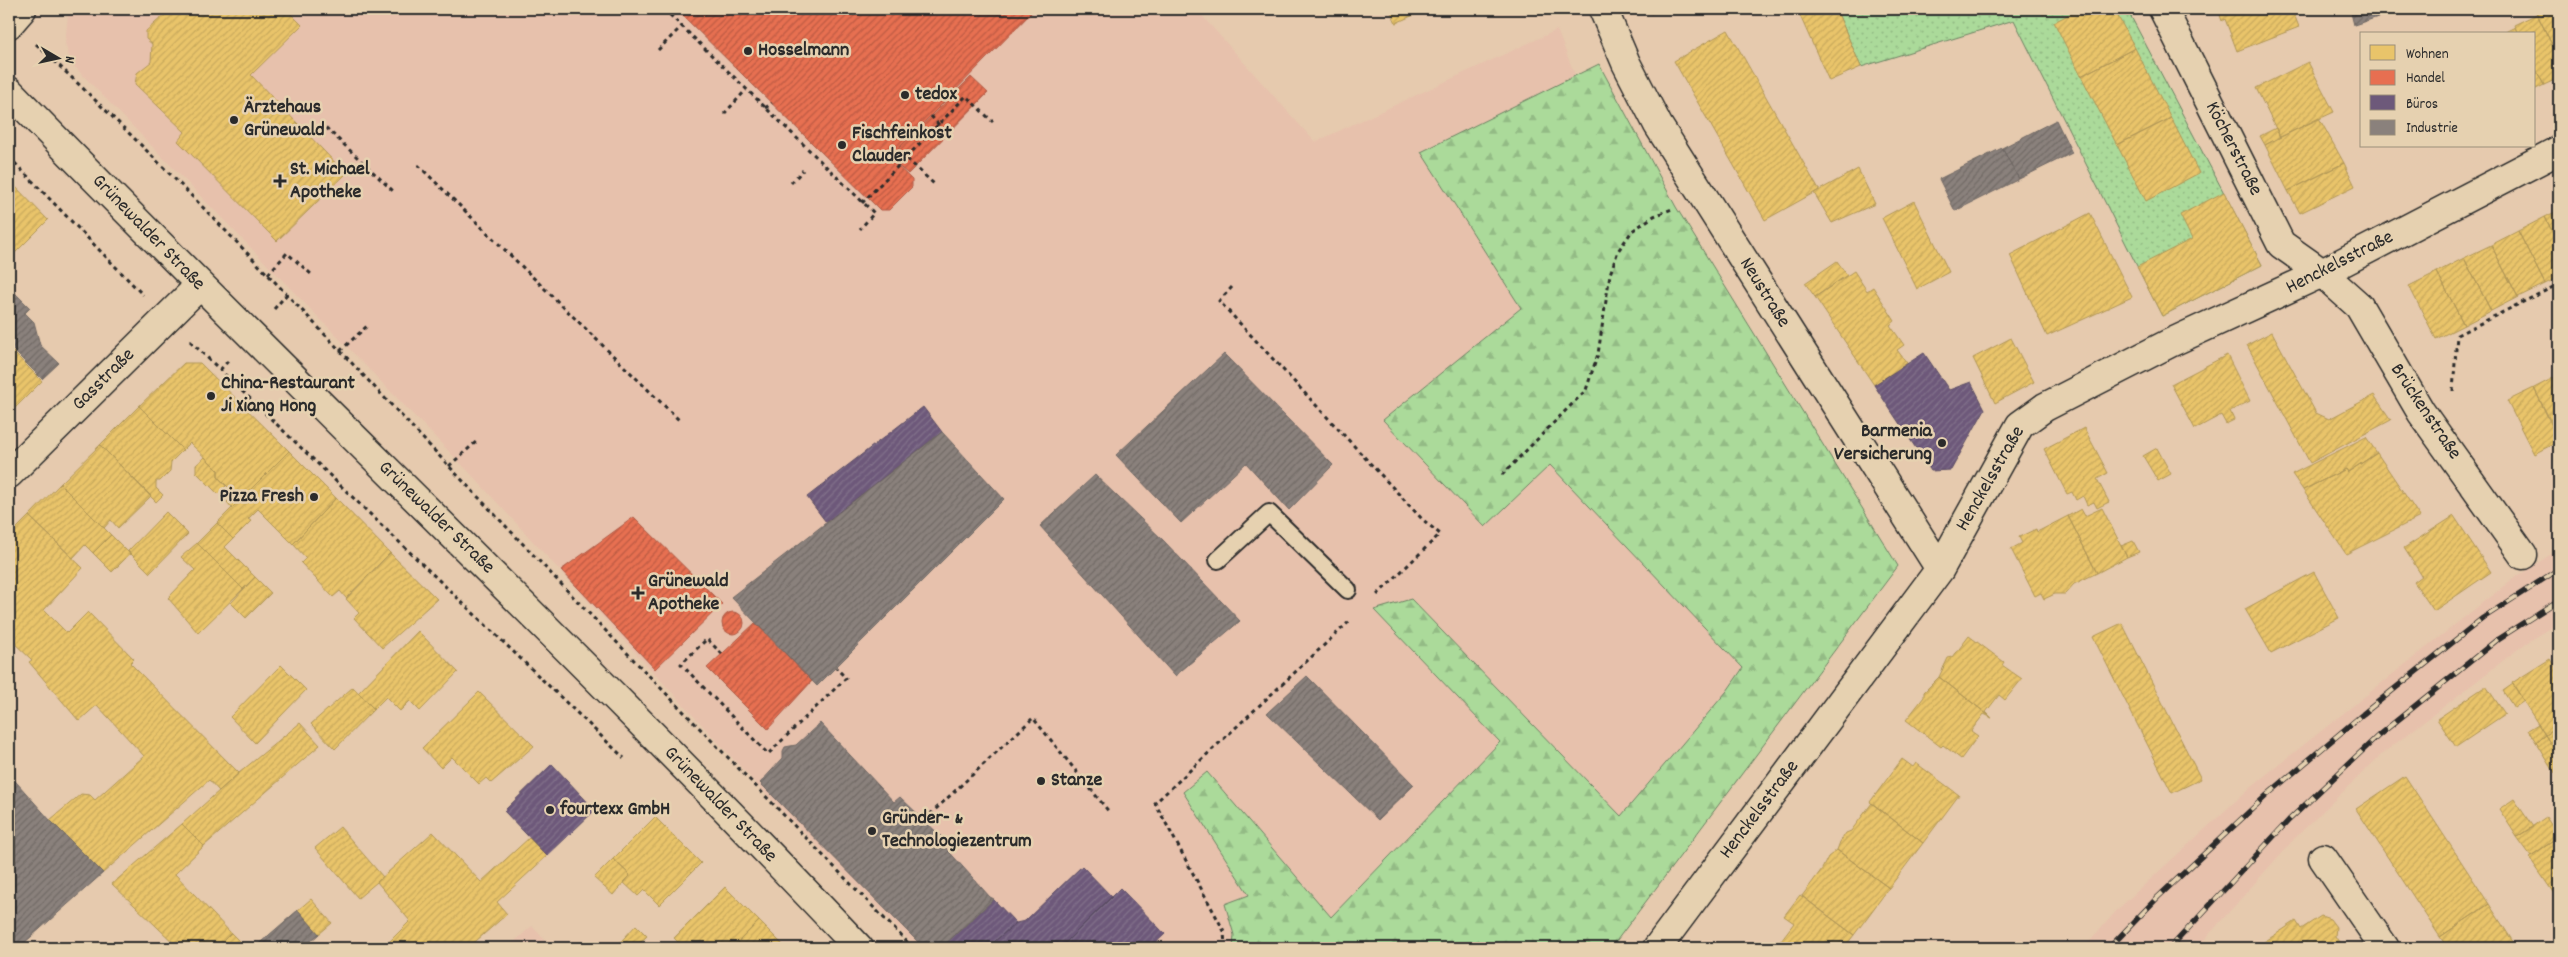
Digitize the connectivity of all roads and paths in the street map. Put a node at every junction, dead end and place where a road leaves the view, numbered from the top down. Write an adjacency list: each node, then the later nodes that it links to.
1 (664, 9): 5 (path)
2 (1603, 9): 23 (street, Neustraße)
3 (2163, 9): 27 (street, Köcherstraße)
4 (14, 18): 28 (path)
5 (682, 26): 6 (path); 7 (path)
6 (658, 50)
7 (746, 90): 10 (path); 11 (path)
8 (9, 91): 31 (street, Grünewalder Straße)
9 (772, 103): 10 (path)
10 (765, 108): 25 (path)
11 (724, 114)
12 (931, 116): 15 (path)
13 (320, 122): 24 (path)
14 (994, 122): 15 (path)
15 (939, 125): 18 (path)
16 (2559, 150): 27 (street, Henckelsstraße)
17 (9, 157): 33 (path)
18 (907, 159): 22 (path); 25 (path)
19 (418, 165): 37 (path)
20 (803, 170): 21 (path)
21 (791, 183)
22 (934, 184)
23 (1698, 190): 41 (path); 44 (street, Neustraße)
24 (393, 191)
25 (862, 202): 26 (path)
26 (860, 229)
27 (2322, 273): 42 (street, Brückenstraße); 44 (street, Henckelsstraße)
28 (268, 274): 29 (path); 35 (path)
29 (312, 274)
30 (2559, 284): 36 (path)
31 (199, 286): 33 (street, Gasstraße); 54 (street, Grünewalder Straße)
32 (1232, 286): 46 (path)
33 (166, 318): 40 (street, Gasstraße); 50 (path)
34 (366, 326): 35 (path)
35 (340, 351): 39 (path)
36 (2453, 391)
37 (680, 421)
38 (477, 441): 39 (path)
39 (449, 466): 55 (path)
40 (9, 474)
41 (1502, 475)
42 (2523, 555)
43 (1218, 560): 45 (lane)
44 (1940, 569): 57 (street, Henckelsstraße)
45 (1348, 590)
46 (1372, 601)
47 (1357, 614): 56 (path)
48 (722, 654): 49 (path)
49 (836, 668)
50 (626, 760)
51 (1110, 813): 52 (path)
52 (924, 820)
53 (2323, 858): 58 (street)
54 (850, 945)
55 (913, 948)
56 (1225, 948)
57 (1657, 948)
58 (2385, 948)

